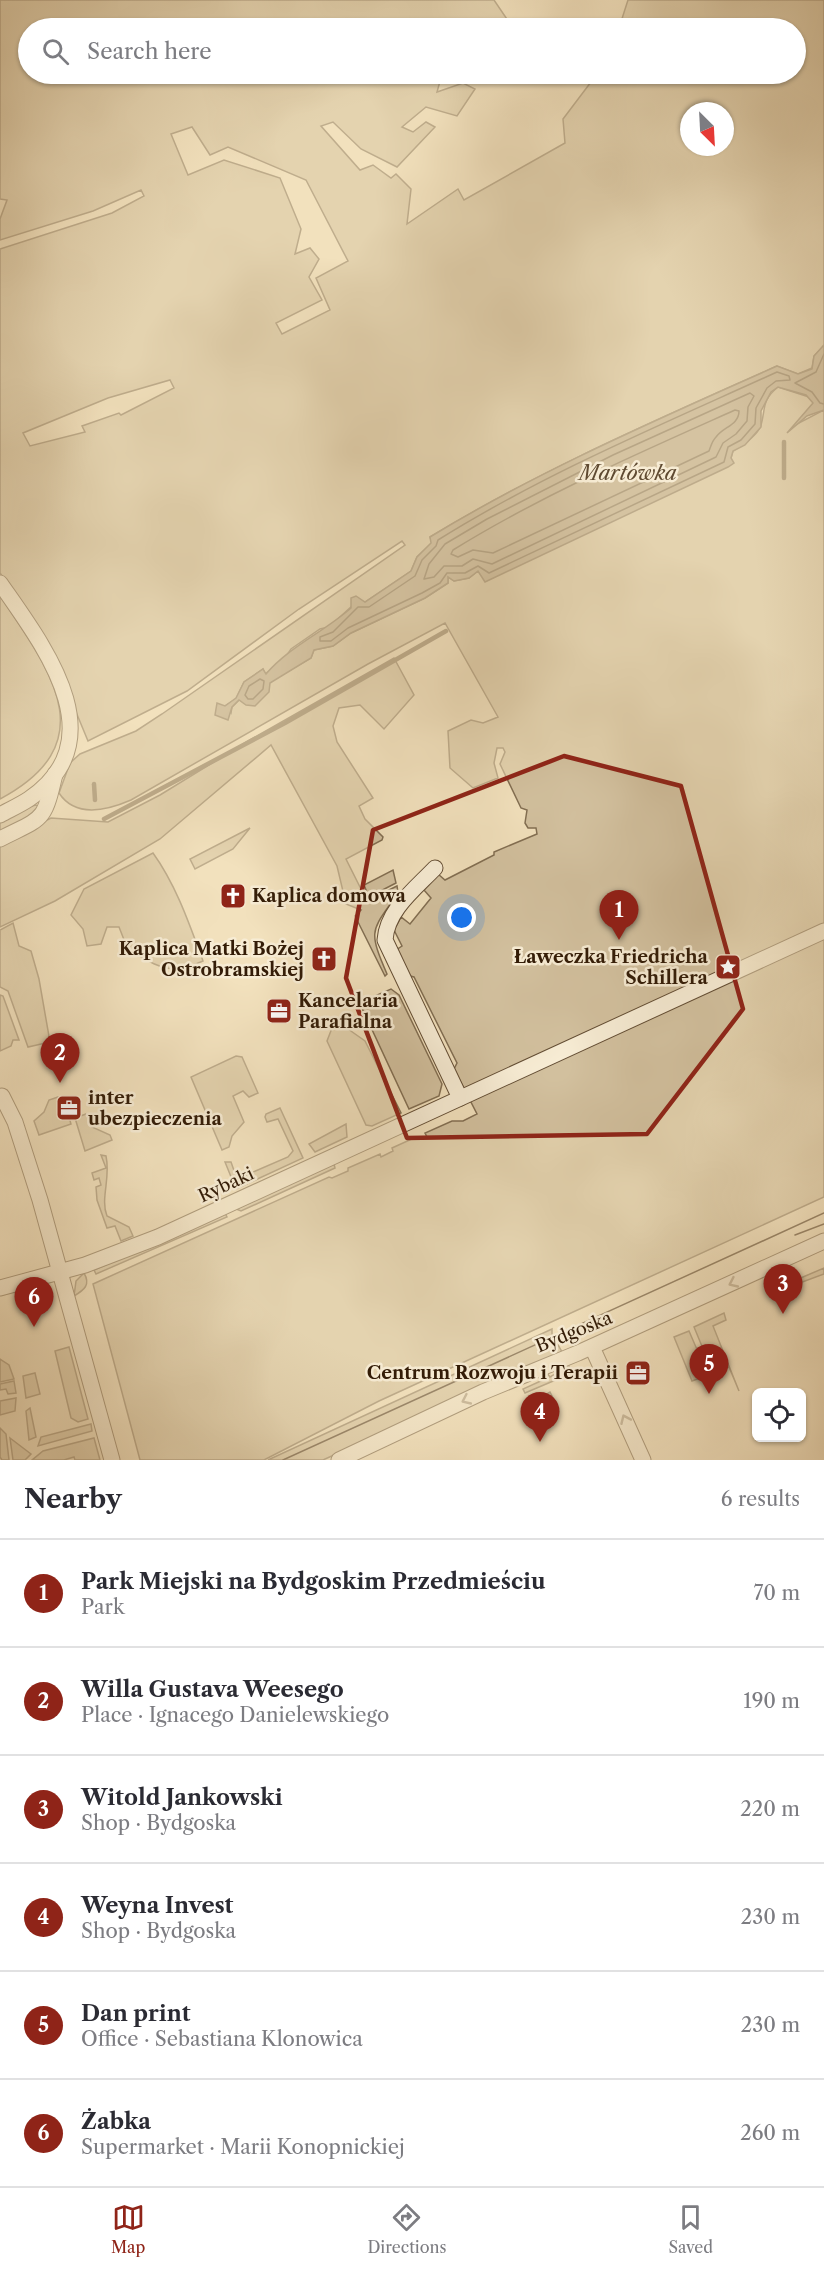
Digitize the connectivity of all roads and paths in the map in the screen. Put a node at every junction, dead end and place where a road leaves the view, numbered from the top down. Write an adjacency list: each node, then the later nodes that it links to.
1 (0, 583): 2 (street)
2 (55, 774): 3 (street); 4 (street)
3 (0, 814)
4 (0, 839)
5 (435, 868): 8 (street)
6 (824, 931): 8 (street, Rybaki)
7 (2, 1096): 10 (street)
8 (460, 1098): 10 (street, Rybaki)
9 (824, 1241): 12 (street, Bydgoska, one-way to 12)
10 (61, 1272): 11 (street, Rybaki); 13 (street)
11 (0, 1288)
12 (592, 1347): 14 (street, Bydgoska, one-way to 14); 15 (street, one-way to 12)
13 (112, 1460)
14 (339, 1460)
15 (643, 1460)

